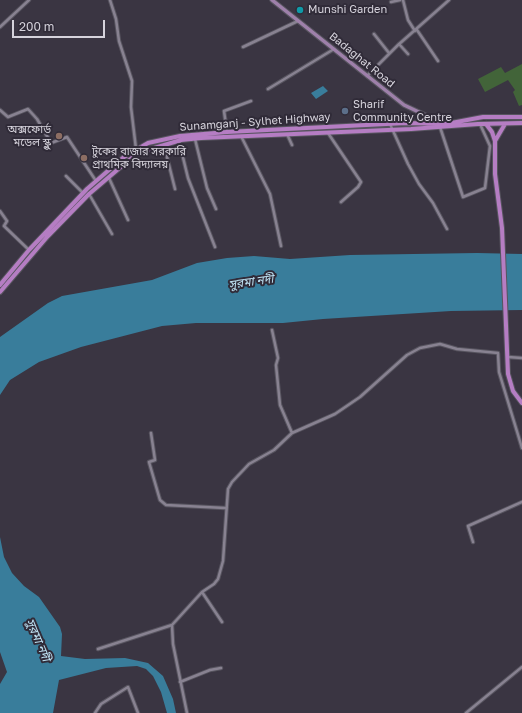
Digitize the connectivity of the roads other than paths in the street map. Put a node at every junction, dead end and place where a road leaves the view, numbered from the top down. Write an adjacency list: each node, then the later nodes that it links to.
1 (29, 0): 9 (street)
2 (110, 0): 46 (street)
3 (272, 0): 8 (main road, Badaghat Road)
4 (400, 0): 7 (street)
5 (403, 0): 10 (street)
6 (449, 0): 10 (street)
7 (391, 2)
8 (298, 20): 13 (street); 14 (main road, Badaghat Road)
9 (0, 27)
10 (416, 31): 12 (street); 17 (street)
11 (374, 34): 15 (street)
12 (399, 44): 15 (street); 16 (street)
13 (243, 47)
14 (334, 49): 18 (main road, Badaghat Road); 19 (street)
15 (389, 53): 18 (street)
16 (408, 54)
17 (438, 61)
18 (367, 76): 32 (main road, Badaghat Road)
19 (268, 89)
20 (251, 101): 37 (street)
21 (0, 110): 49 (street)
22 (497, 117): 23 (main road, Sunamganj - Sylhet Highway); 28 (main road); 32 (main road, Sunamganj - Sylhet Highway)
23 (522, 117)
24 (390, 123): 25 (main road, Sunamganj - Sylhet Highway); 31 (main road, Sunamganj - Sylhet Highway); 35 (street)
25 (406, 123): 32 (main road, Sunamganj - Sylhet Highway); 34 (main road)
26 (480, 124): 27 (main road, Sunamganj - Sylhet Highway); 32 (main road, Sunamganj - Sylhet Highway); 33 (street)
27 (486, 124): 28 (main road, Sunamganj - Sylhet Highway); 43 (main road)
28 (497, 124): 29 (main road, Sunamganj - Sylhet Highway)
29 (505, 124): 30 (main road, Sunamganj - Sylhet Highway); 43 (main road)
30 (522, 124)
31 (353, 125): 36 (main road); 37 (main road, Sunamganj - Sylhet Highway)
32 (446, 125): 33 (main road, Sunamganj - Sylhet Highway)
33 (440, 127): 34 (main road, Sunamganj - Sylhet Highway)
34 (407, 129): 35 (main road, Sunamganj - Sylhet Highway)
35 (392, 130): 36 (main road, Sunamganj - Sylhet Highway); 57 (street)
36 (353, 131): 38 (main road, Sunamganj - Sylhet Highway)
37 (227, 132): 46 (main road, Sunamganj - Sylhet Highway)
38 (328, 132): 39 (main road, Sunamganj - Sylhet Highway); 53 (street)
39 (287, 133): 40 (main road, Sunamganj - Sylhet Highway); 45 (street)
40 (240, 136): 41 (main road, Sunamganj - Sylhet Highway); 59 (street)
41 (195, 139): 42 (main road, Sunamganj - Sylhet Highway); 54 (street)
42 (179, 141): 44 (main road, Sunamganj - Sylhet Highway); 60 (street)
43 (495, 141): 65 (main road)
44 (164, 145): 48 (main road, Sunamganj - Sylhet Highway); 50 (street)
45 (292, 145)
46 (136, 149): 49 (main road, Sunamganj - Sylhet Highway)
47 (66, 176): 51 (street)
48 (108, 177): 52 (main road, Sunamganj - Sylhet Highway); 56 (street)
49 (96, 181): 51 (main road, Sunamganj - Sylhet Highway)
50 (175, 189)
51 (83, 193): 61 (main road, Sunamganj - Sylhet Highway)
52 (89, 194): 58 (street); 63 (main road, Sunamganj - Sylhet Highway)
53 (341, 202)
54 (216, 209)
55 (0, 211): 61 (street)
56 (128, 220)
57 (447, 229)
58 (112, 234)
59 (280, 246)
60 (215, 247)
61 (29, 250): 62 (main road, Sunamganj - Sylhet Highway)
62 (0, 285)
63 (0, 292)
64 (272, 330): 69 (street)
65 (508, 357): 66 (street); 67 (main road)
66 (522, 358)
67 (522, 403)
68 (151, 433): 72 (street)
69 (292, 433): 70 (street); 72 (street)
70 (522, 448)
71 (522, 502): 73 (street)
72 (225, 508): 74 (street)
73 (473, 542)
74 (202, 592): 75 (street); 76 (street)
75 (222, 622)
76 (172, 625): 77 (street); 80 (street)
77 (98, 649)
78 (522, 667): 84 (street)
79 (221, 668): 80 (street)
80 (180, 682): 83 (street)
81 (95, 713): 82 (street)
82 (138, 713)
83 (187, 713)
84 (466, 713)

